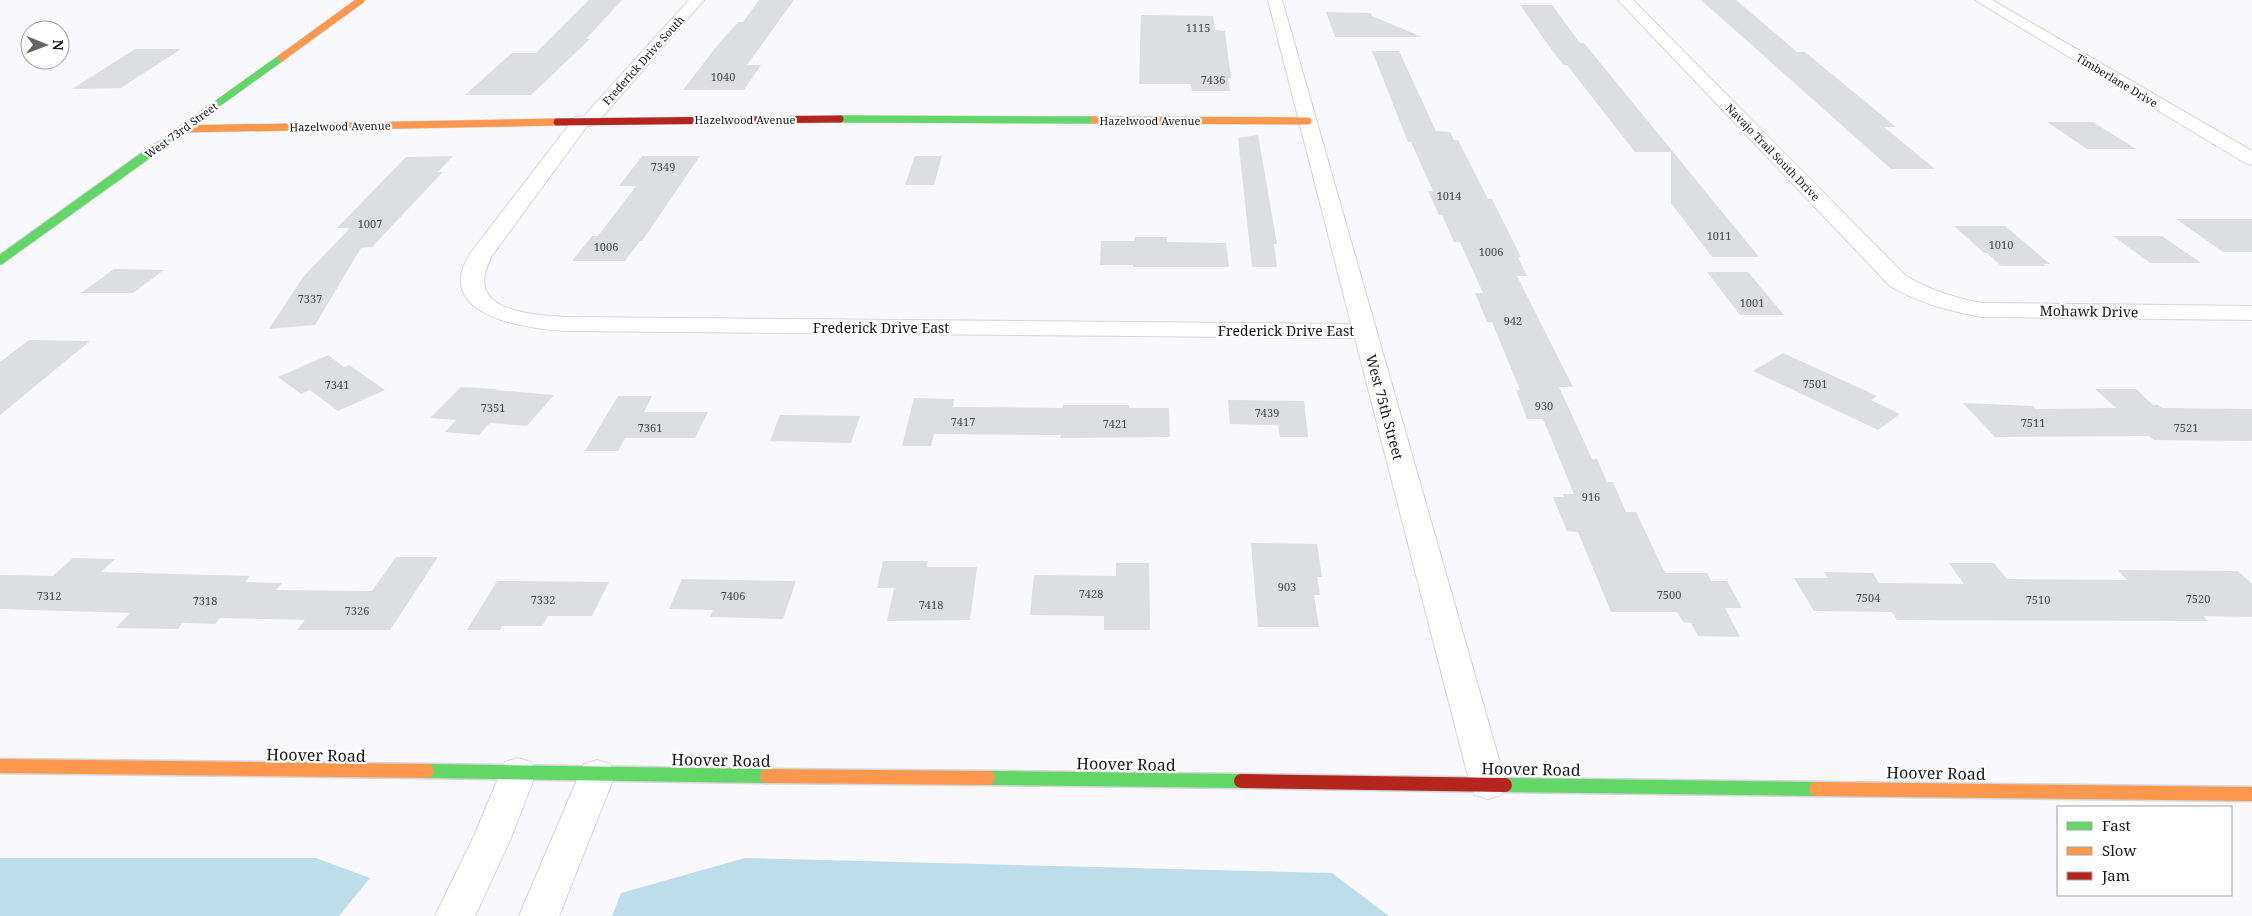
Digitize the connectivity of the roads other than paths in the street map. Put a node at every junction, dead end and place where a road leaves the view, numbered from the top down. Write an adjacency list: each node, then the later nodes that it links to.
1 (361, 0): 8 (street, West 73rd Street)
2 (697, 0): 6 (street, Frederick Drive South)
3 (1275, 0): 7 (street, West 75th Street)
4 (1624, 0): 12 (street, Navajo Trail South Drive)
5 (1982, 0): 9 (street, Timberlane Drive)
6 (585, 121): 7 (street, Hazelwood Avenue); 8 (street, Hazelwood Avenue); 10 (street, Frederick Drive South)
7 (1308, 121): 14 (street, West 75th Street)
8 (182, 129): 11 (street, West 73rd Street)
9 (2252, 159)
10 (498, 232): 14 (street, Frederick Drive East)
11 (0, 260)
12 (1927, 297): 13 (street, Mohawk Drive)
13 (2252, 313)
14 (1365, 331): 18 (street, West 75th Street)
15 (0, 766): 16 (street, Hoover Road)
16 (518, 774): 17 (street, Hoover Road); 20 (street)
17 (598, 775): 18 (street, Hoover Road); 21 (street)
18 (1488, 784): 19 (street, Hoover Road)
19 (2252, 794)
20 (456, 916)
21 (539, 916)

